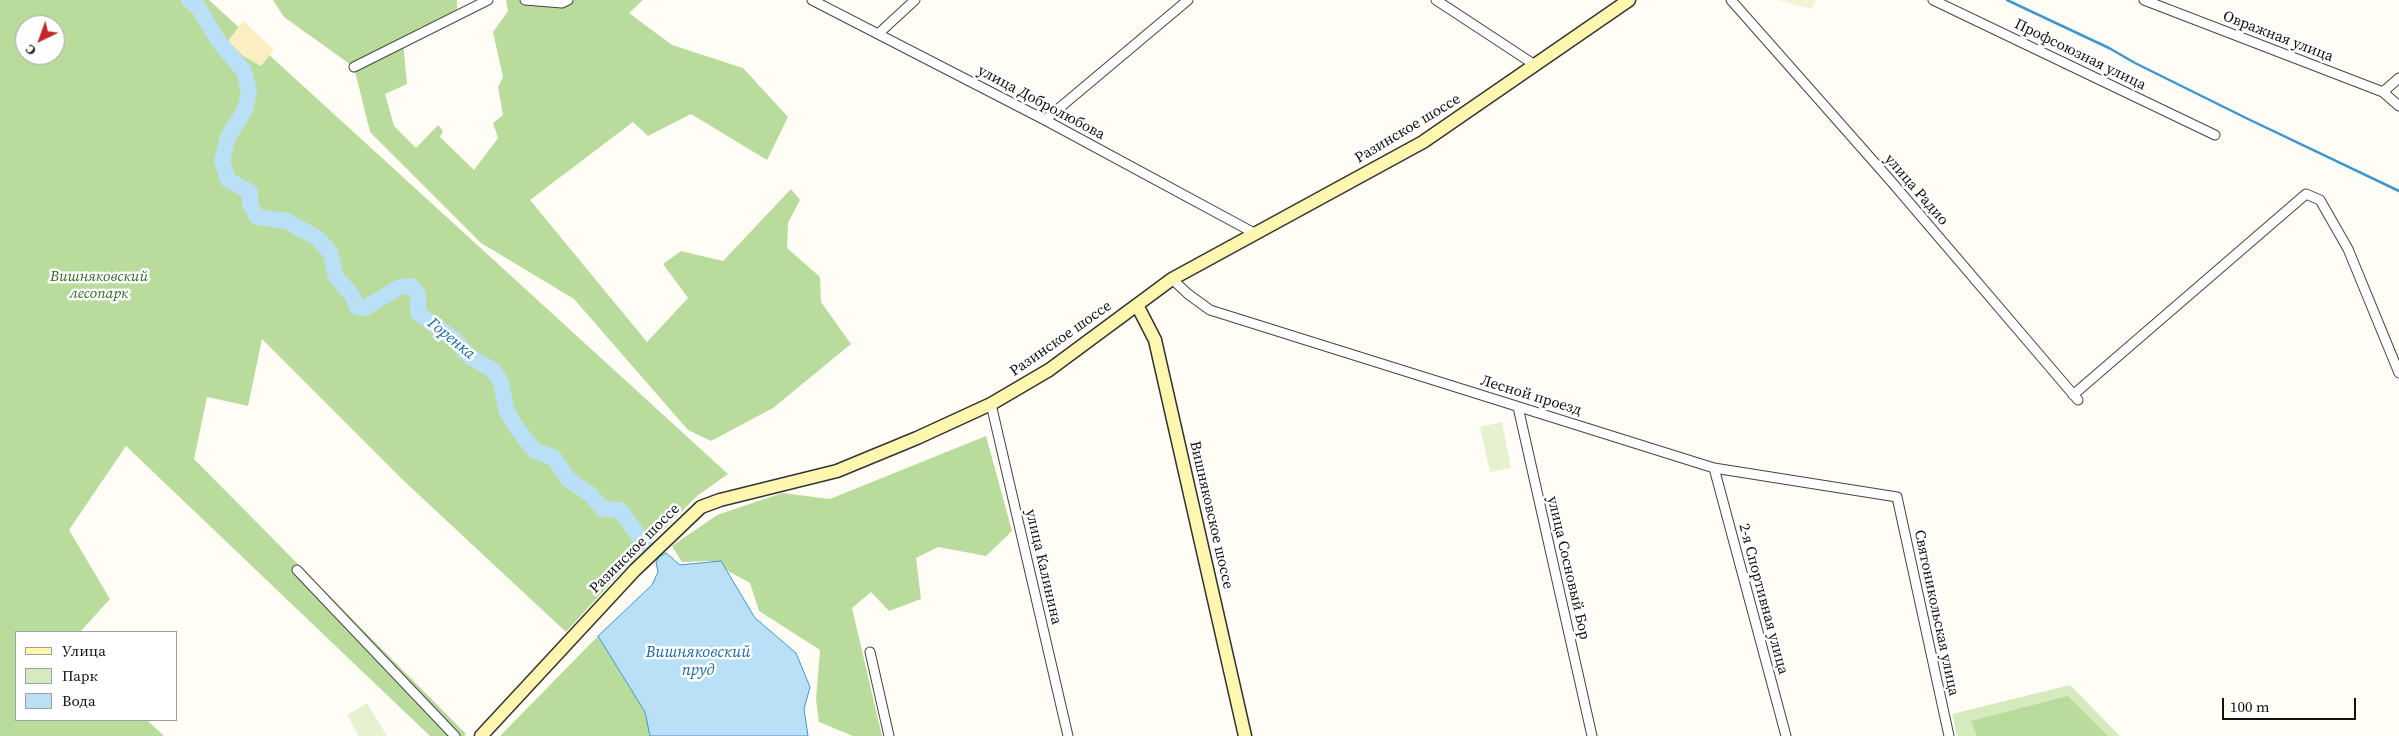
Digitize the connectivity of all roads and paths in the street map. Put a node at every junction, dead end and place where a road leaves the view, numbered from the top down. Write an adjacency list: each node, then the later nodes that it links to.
1 (488, 0): 14 (street)
2 (525, 0): 3 (street)
3 (568, 0)
4 (812, 0): 12 (street, улица Добролюбова)
5 (915, 0): 12 (street)
6 (1188, 0): 18 (street)
7 (1436, 0): 13 (street)
8 (1629, 0): 13 (main road, Разинское шоссе)
9 (1731, 0): 23 (street, улица Радио)
10 (1933, 0): 19 (street, Профсоюзная улица)
11 (2144, 0): 16 (street, Овражная улица)
12 (878, 34): 18 (street, улица Добролюбова)
13 (1535, 65): 20 (main road, Разинское шоссе)
14 (354, 67)
15 (2399, 78): 16 (street)
16 (2383, 92): 17 (street, Овражная улица)
17 (2399, 106)
18 (1045, 120): 20 (street, улица Добролюбова)
19 (2215, 134)
20 (1256, 234): 21 (main road, Разинское шоссе)
21 (1172, 278): 22 (main road, Разинское шоссе); 25 (street, Лесной проезд)
22 (1137, 305): 24 (main road, Разинское шоссе); 34 (main road, Вишняковское шоссе)
23 (2399, 373)
24 (991, 404): 31 (main road, Разинское шоссе); 33 (street, улица Калинина)
25 (1518, 407): 26 (street, Лесной проезд); 35 (street, улица Сосновый Бор)
26 (1714, 468): 27 (street, Лесной проезд); 36 (street, 2-я Спортивная улица)
27 (1897, 496): 37 (street, Святоникольская улица)
28 (297, 570): 30 (street)
29 (870, 652): 32 (street)
30 (455, 736)
31 (481, 736)
32 (889, 736)
33 (1068, 736)
34 (1245, 736)
35 (1592, 736)
36 (1786, 736)
37 (1949, 736)

